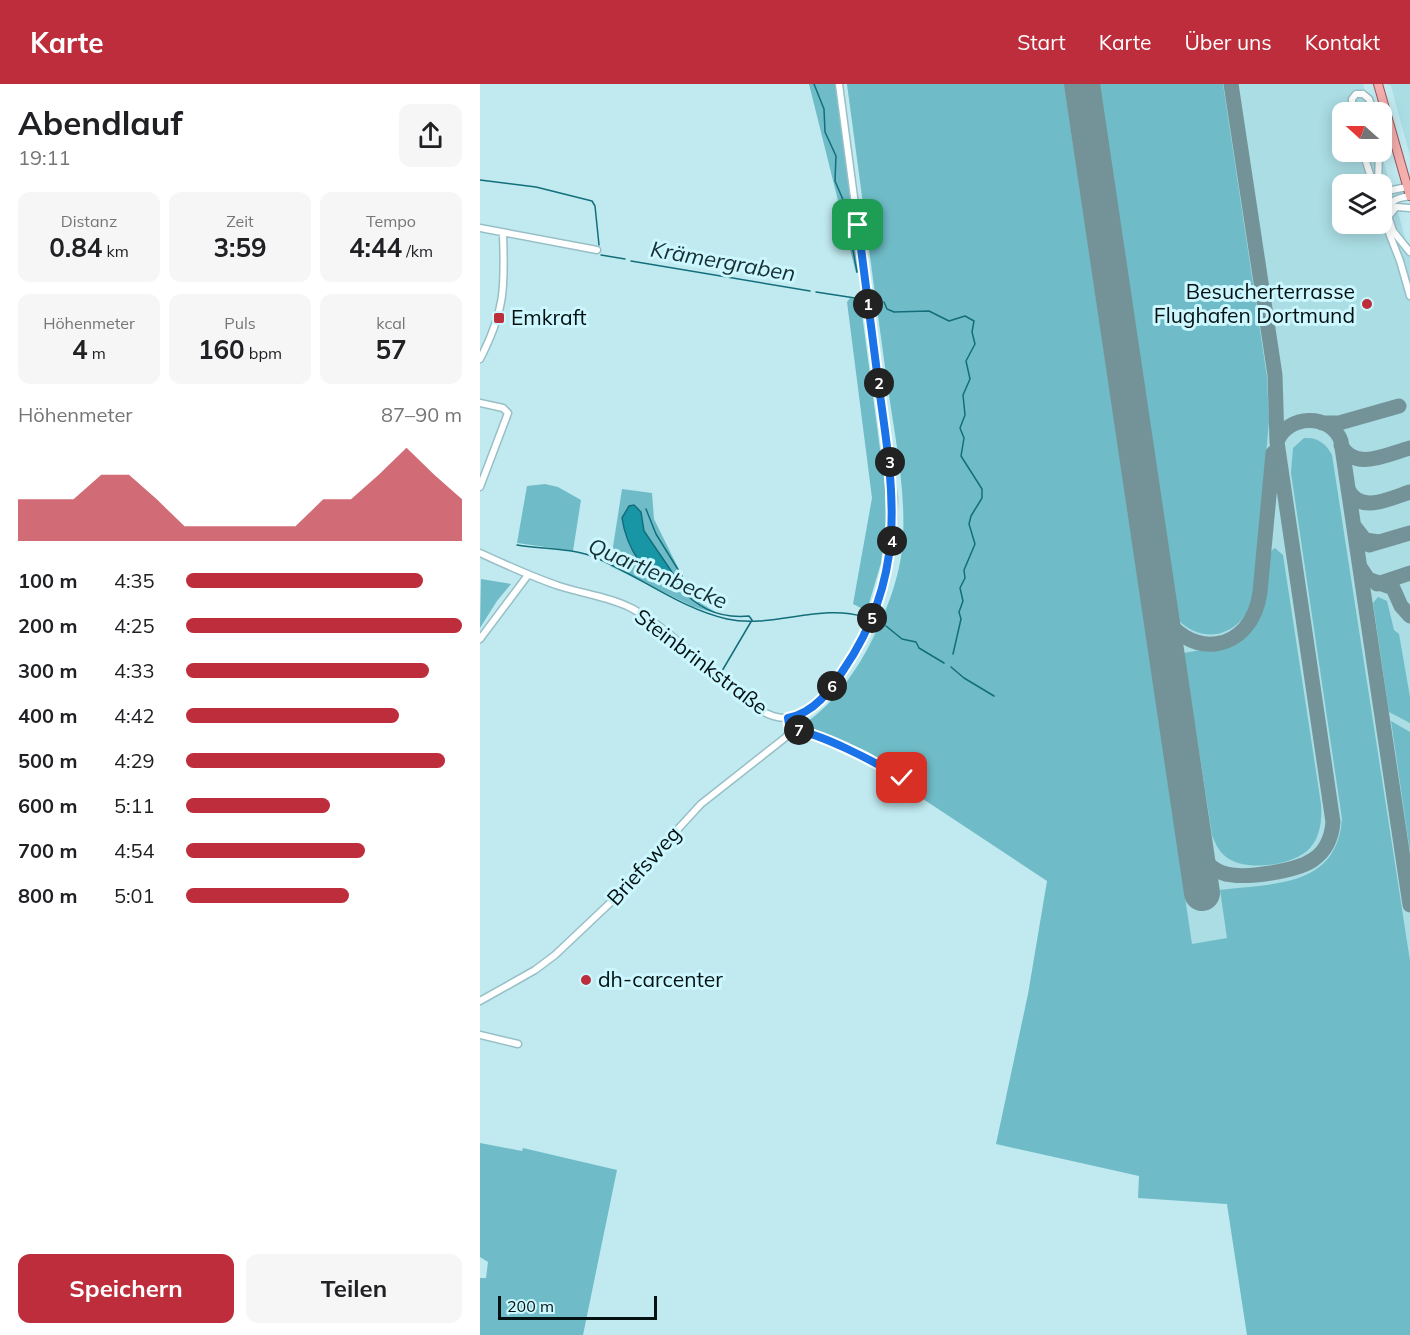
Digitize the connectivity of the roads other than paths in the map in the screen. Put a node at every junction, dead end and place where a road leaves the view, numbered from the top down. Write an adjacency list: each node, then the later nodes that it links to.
1 (839, 84): 26 (street)
2 (1378, 84): 6 (main road)
3 (1352, 102): 4 (street)
4 (1370, 102)
5 (1392, 190): 6 (street)
6 (1409, 192): 7 (street)
7 (1392, 203)
8 (1410, 208): 9 (street)
9 (1392, 210)
10 (480, 228): 12 (street)
11 (1392, 229): 15 (street)
12 (503, 234): 14 (street); 18 (street)
13 (1391, 234): 16 (street)
14 (597, 250)
15 (1410, 252)
16 (1410, 296)
17 (480, 340): 18 (street)
18 (488, 344): 19 (street)
19 (480, 359)
20 (480, 403): 21 (street)
21 (482, 475): 22 (street)
22 (480, 487)
23 (480, 553): 24 (street, Steinbrinkstraße)
24 (528, 575): 25 (street); 26 (street, Steinbrinkstraße)
25 (480, 639)
26 (788, 718): 27 (street)
27 (790, 731): 28 (street); 29 (street, Briefsweg)
28 (920, 790)
29 (480, 1001)
30 (480, 1035): 31 (street)
31 (518, 1044)

